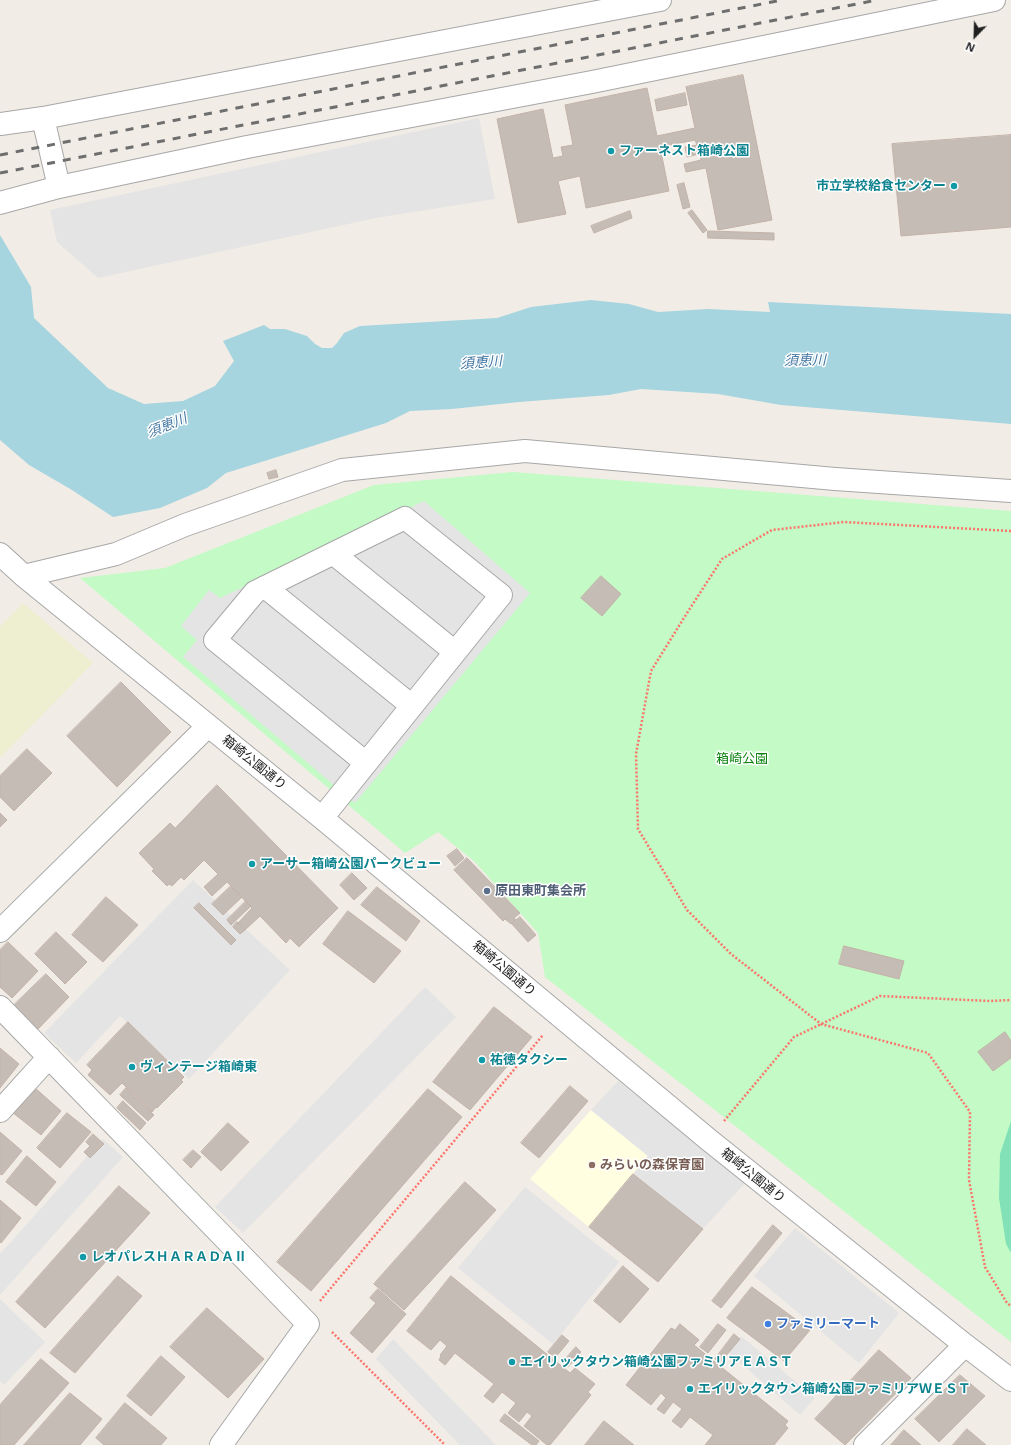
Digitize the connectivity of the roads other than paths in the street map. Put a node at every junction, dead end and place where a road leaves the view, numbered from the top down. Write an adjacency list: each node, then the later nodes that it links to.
1 (660, 0): 3 (street)
2 (994, 0): 5 (street)
3 (43, 118): 4 (street); 5 (street)
4 (0, 124)
5 (59, 187): 6 (street)
6 (0, 203)
7 (1011, 491): 10 (street)
8 (0, 554): 10 (street, 箱崎公園通り)
9 (334, 554): 11 (street); 12 (street); 12 (street)
10 (24, 576): 14 (street, 箱崎公園通り)
11 (265, 588): 13 (street); 15 (street)
12 (455, 652): 13 (street)
13 (412, 706): 15 (street)
14 (208, 726): 16 (street, 箱崎公園通り); 17 (street)
15 (366, 763): 16 (street)
16 (322, 818): 21 (street, 箱崎公園通り)
17 (0, 931)
18 (0, 1007): 19 (street)
19 (49, 1057): 20 (street); 23 (street)
20 (0, 1111)
21 (965, 1345): 22 (street, 箱崎公園通り); 24 (street)
22 (1011, 1380)
23 (221, 1445)
24 (865, 1445)

